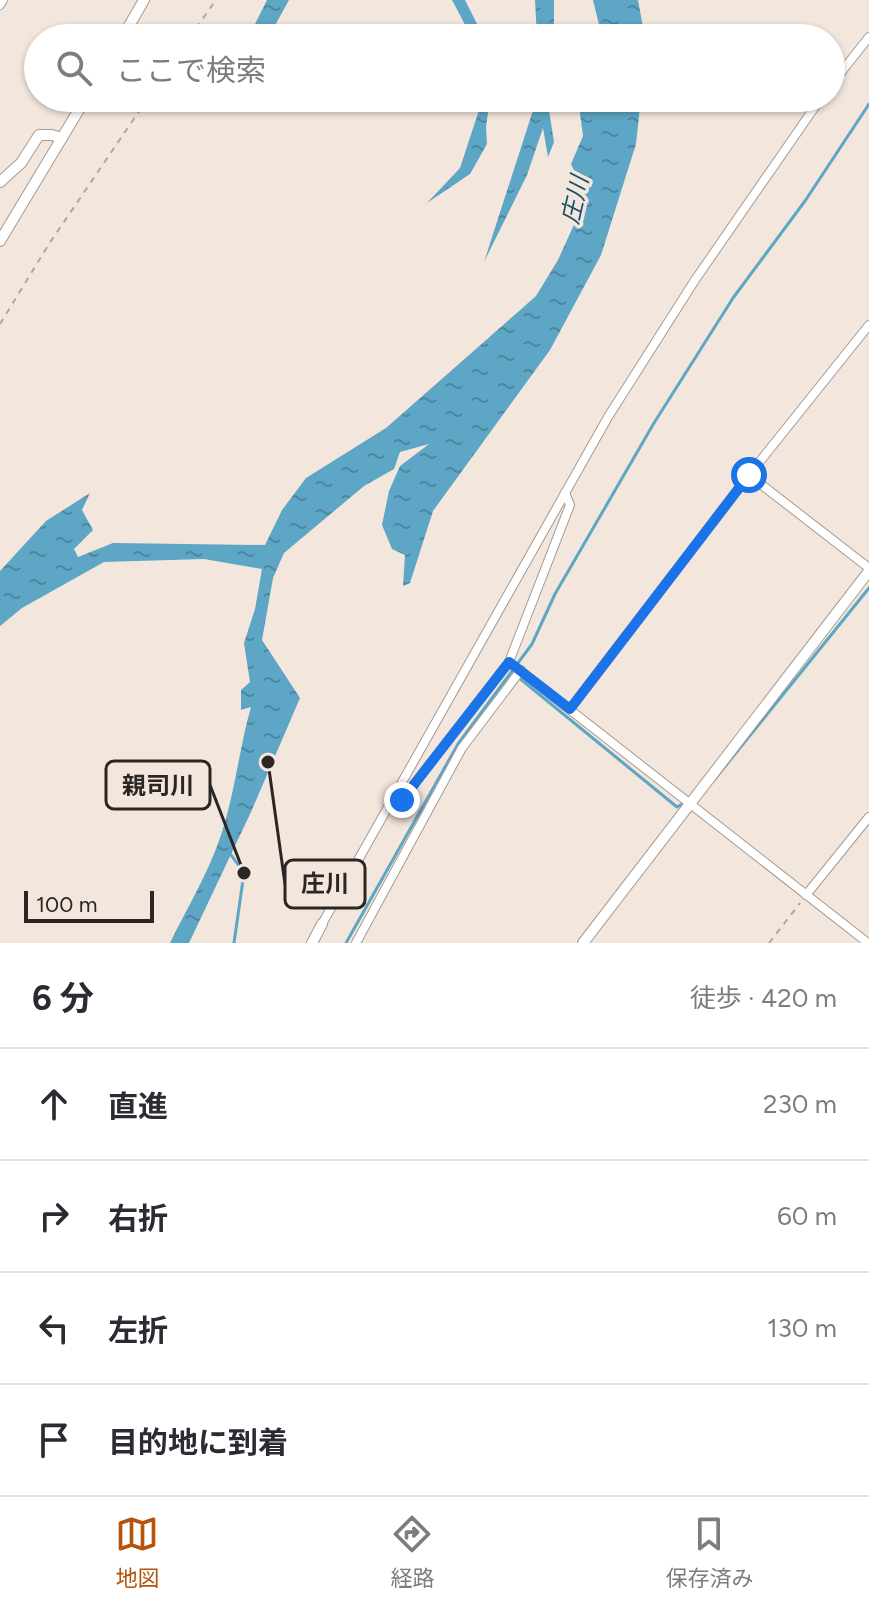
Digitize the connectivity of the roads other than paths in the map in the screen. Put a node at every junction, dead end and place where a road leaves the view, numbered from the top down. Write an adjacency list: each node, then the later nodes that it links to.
1 (144, 0): 2 (street)
2 (130, 24)
3 (869, 37): 4 (street)
4 (845, 67)
5 (78, 112): 7 (street)
6 (811, 112): 12 (street)
7 (62, 138): 8 (street); 9 (street)
8 (0, 182)
9 (0, 241)
10 (869, 325): 11 (street)
11 (749, 475): 13 (street); 16 (street)
12 (565, 493): 14 (street); 17 (street)
13 (869, 570): 18 (street)
14 (509, 662): 15 (street); 17 (street)
15 (521, 670): 16 (street); 23 (street)
16 (570, 709): 18 (street)
17 (390, 800): 21 (street)
18 (690, 804): 20 (street); 24 (street)
19 (869, 817): 20 (street)
20 (806, 895): 25 (street)
21 (322, 924): 22 (street)
22 (312, 943)
23 (356, 943)
24 (583, 943)
25 (868, 943)

